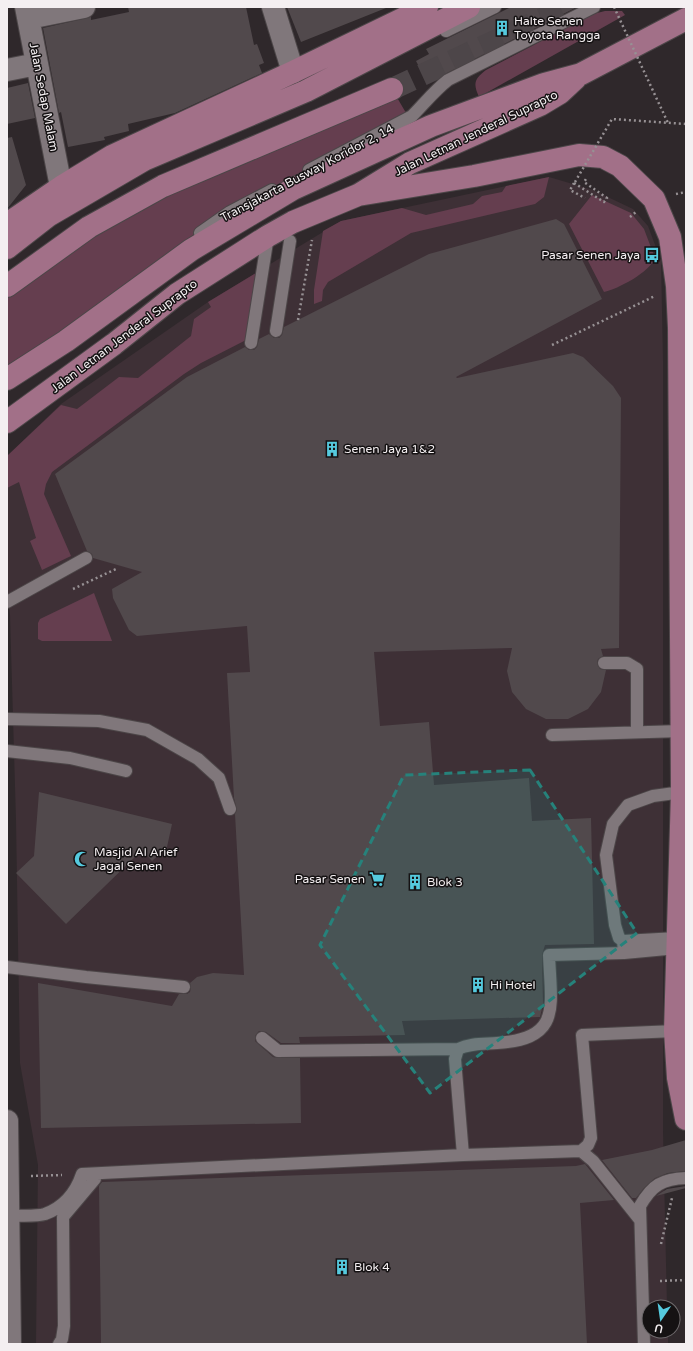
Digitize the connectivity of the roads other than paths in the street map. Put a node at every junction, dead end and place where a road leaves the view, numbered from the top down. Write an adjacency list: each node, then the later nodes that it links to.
1 (84, 7): 7 (street)
2 (273, 7): 11 (street)
3 (427, 7): 11 (main road)
4 (469, 7): 19 (main road)
5 (495, 7): 20 (lane)
6 (594, 7): 24 (lane, Transjakarta Busway Koridor 2, 14)
7 (27, 13): 9 (street, Jalan Sedap Malam)
8 (686, 18): 12 (main road, Jalan Letnan Jenderal Suprapto)
9 (37, 64): 10 (street); 14 (street, Jalan Sedap Malam)
10 (7, 70)
11 (293, 72): 14 (main road)
12 (581, 74): 15 (main road, Jalan Letnan Jenderal Suprapto); 25 (main road, Jalan Letnan Jenderal Suprapto)
13 (392, 89): 21 (main road)
14 (61, 187): 16 (main road)
15 (358, 195): 17 (main road, Jalan Letnan Jenderal Suprapto); 31 (main road)
16 (7, 224)
17 (268, 236): 23 (lane); 26 (main road, Jalan Letnan Jenderal Suprapto)
18 (290, 241): 22 (lane)
19 (7, 248)
20 (7, 257)
21 (7, 286)
22 (276, 331)
23 (251, 343)
24 (7, 367)
25 (7, 379)
26 (7, 422)
27 (86, 558): 28 (lane)
28 (7, 602)
29 (604, 663): 32 (lane)
30 (7, 719): 37 (lane)
31 (681, 731): 32 (lane); 36 (main road)
32 (637, 732): 33 (lane)
33 (552, 735)
34 (7, 751): 35 (lane)
35 (126, 771)
36 (682, 792): 38 (main road); 39 (lane)
37 (230, 808)
38 (677, 943): 39 (lane); 42 (main road)
39 (623, 947): 44 (lane)
40 (7, 967): 41 (lane)
41 (184, 987)
42 (675, 1031): 45 (main road); 47 (lane)
43 (262, 1038): 44 (lane)
44 (458, 1048): 48 (lane)
45 (686, 1119)
46 (7, 1121): 51 (street)
47 (581, 1151): 48 (lane); 52 (lane)
48 (463, 1155): 51 (lane)
49 (686, 1178): 52 (lane)
50 (95, 1179): 54 (lane)
51 (8, 1216): 53 (street)
52 (640, 1220): 55 (lane)
53 (10, 1344)
54 (59, 1344)
55 (644, 1344)

